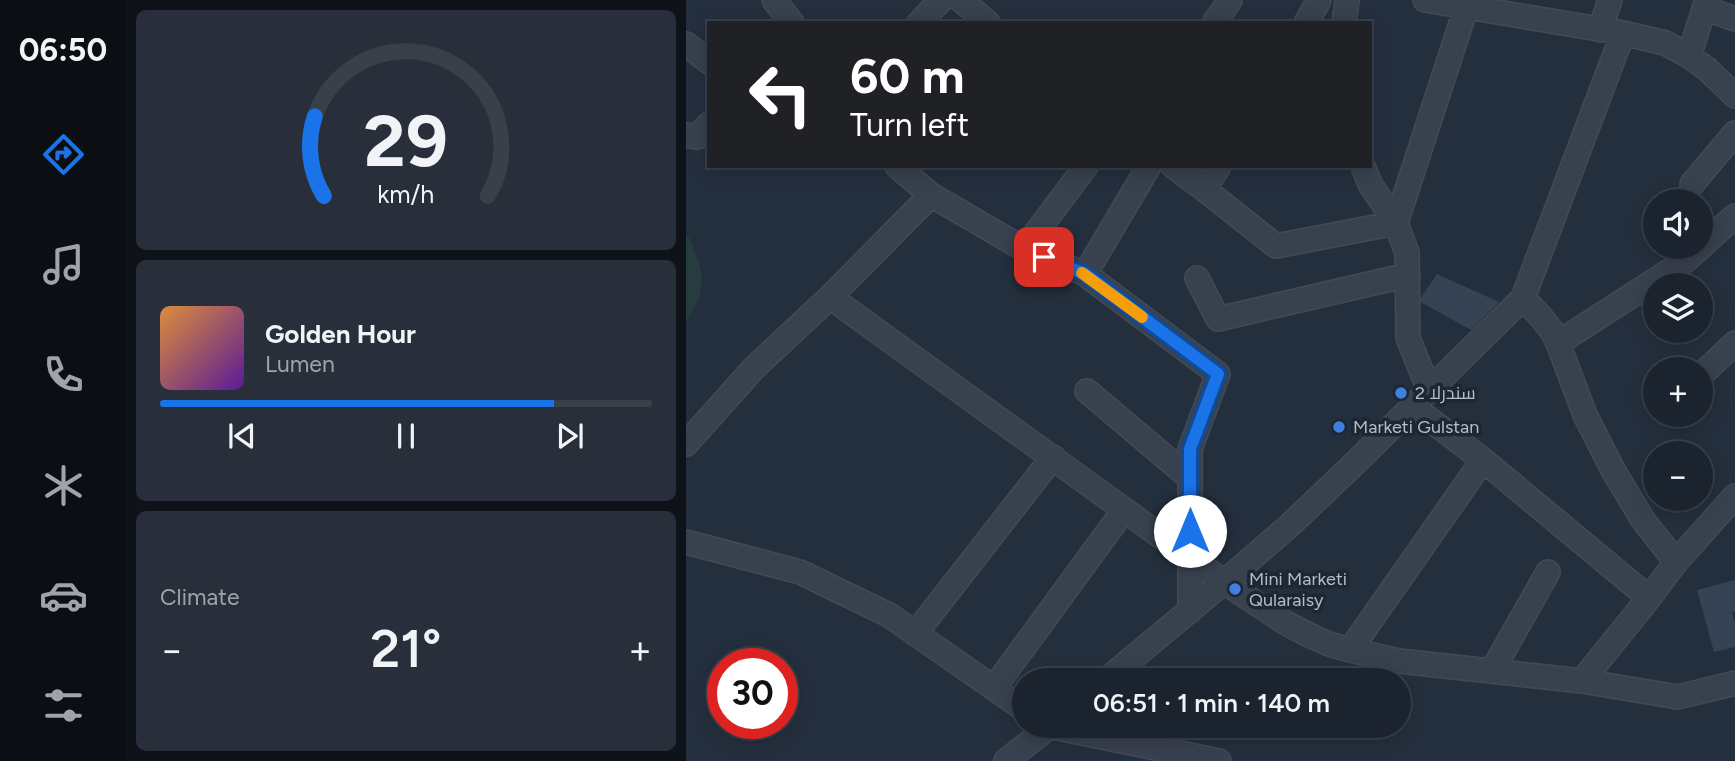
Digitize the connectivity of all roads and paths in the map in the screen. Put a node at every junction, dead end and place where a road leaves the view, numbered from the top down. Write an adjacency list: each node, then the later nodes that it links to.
1 (774, 0): 12 (street)
2 (941, 0): 13 (street)
3 (961, 0): 14 (street)
4 (1230, 0): 15 (street)
5 (1319, 0): 16 (street)
6 (1347, 0): 17 (street)
7 (1425, 0): 10 (street)
8 (1610, 0): 18 (street)
9 (1705, 4): 11 (street); 21 (street)
10 (1466, 8): 18 (street); 37 (street)
11 (1735, 19)
12 (790, 21)
13 (921, 21)
14 (986, 21)
15 (1214, 21)
16 (1307, 21)
17 (1344, 21)
18 (1600, 30): 19 (street)
19 (1623, 33): 21 (street); 43 (street)
20 (686, 44): 22 (street)
21 (1689, 56): 23 (street)
22 (707, 60)
23 (1735, 96)
24 (707, 126): 26 (street)
25 (1735, 133): 33 (street)
26 (686, 135)
27 (899, 168): 35 (street)
28 (1085, 168): 38 (street)
29 (1148, 168): 39 (street)
30 (1176, 168): 34 (street)
31 (1218, 168): 34 (street)
32 (1364, 168): 37 (street)
33 (1692, 184)
34 (1204, 188): 37 (street)
35 (931, 195): 38 (street); 42 (street)
36 (1735, 216): 44 (street)
37 (1396, 223): 40 (street)
38 (1024, 249): 39 (street)
39 (1085, 274): 53 (street)
40 (1408, 275): 41 (street); 47 (street)
41 (1197, 278)
42 (831, 297): 50 (street); 51 (street)
43 (1523, 298): 44 (street); 47 (street)
44 (1558, 343): 58 (street)
45 (1735, 343): 46 (street)
46 (1713, 364)
47 (1429, 390): 49 (street)
48 (1087, 391): 53 (street)
49 (1412, 406): 52 (street); 60 (street)
50 (686, 444)
51 (1053, 457): 55 (street); 63 (street)
52 (1483, 460): 61 (street); 64 (street)
53 (1190, 478): 57 (street)
54 (1732, 507): 58 (street)
55 (1124, 510): 57 (street); 69 (street)
56 (686, 542): 63 (street)
57 (1190, 557): 60 (street); 62 (street)
58 (1675, 562): 61 (street)
59 (1548, 572): 66 (street)
60 (1223, 582): 62 (street); 64 (street)
61 (1649, 598): 67 (street)
62 (1190, 611): 65 (street)
63 (915, 634): 69 (street)
64 (1350, 650): 66 (street)
65 (1121, 668)
66 (1492, 671): 67 (street)
67 (1582, 681): 68 (street)
68 (1735, 683)
69 (994, 688): 70 (street)
70 (1012, 701)
71 (1035, 738): 73 (street)
72 (1104, 738): 74 (street)
73 (1006, 761)
74 (1219, 761)

